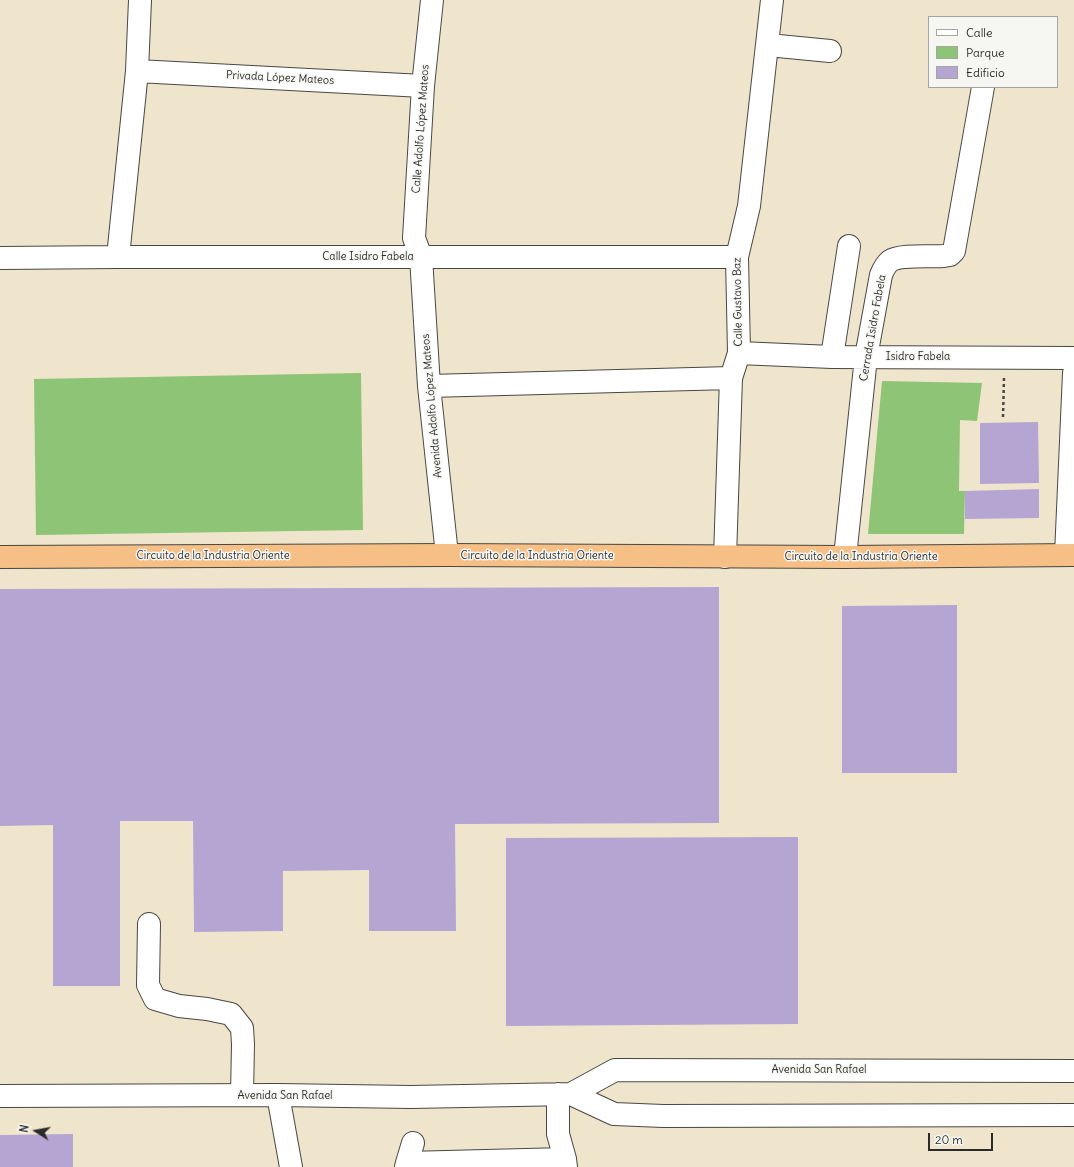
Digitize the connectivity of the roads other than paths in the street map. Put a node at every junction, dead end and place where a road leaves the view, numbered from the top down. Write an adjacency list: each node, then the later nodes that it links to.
1 (140, 0): 6 (street)
2 (432, 0): 7 (street, Calle Adolfo López Mateos)
3 (772, 0): 4 (street, Calle Gustavo Baz)
4 (768, 45): 5 (street); 12 (street, Calle Gustavo Baz)
5 (830, 51)
6 (137, 71): 7 (street, Privada López Mateos); 10 (street)
7 (424, 86): 11 (street, Calle Adolfo López Mateos)
8 (983, 88): 16 (street, Cerrada Isidro Fabela)
9 (849, 246): 15 (street)
10 (118, 257): 11 (street, Calle Isidro Fabela); 13 (street, Calle Isidro Fabela)
11 (422, 257): 12 (street, Calle Isidro Fabela); 20 (street, Avenida Adolfo López Mateos)
12 (737, 257): 14 (street, Calle Gustavo Baz)
13 (0, 258)
14 (739, 353): 15 (street, Isidro Fabela); 19 (street, Calle Gustavo Baz)
15 (832, 357): 16 (street, Isidro Fabela)
16 (866, 357): 17 (street, Isidro Fabela); 25 (street, Cerrada Isidro Fabela)
17 (1074, 358)
18 (1074, 373): 22 (street)
19 (731, 378): 20 (street); 24 (street, Calle Gustavo Baz)
20 (429, 386): 21 (street, Avenida Adolfo López Mateos)
21 (447, 555): 23 (highway, Circuito de la Industria Oriente); 24 (highway, Circuito de la Industria Oriente)
22 (1070, 555): 25 (highway, Circuito de la Industria Oriente)
23 (0, 557)
24 (725, 557): 25 (highway, Circuito de la Industria Oriente)
25 (845, 558)
26 (149, 924): 29 (street)
27 (1074, 1071): 28 (street, Avenida San Rafael)
28 (564, 1094): 30 (street, Avenida San Rafael); 32 (street, Avenida San Rafael); 34 (street)
29 (242, 1095): 30 (street, Avenida San Rafael); 31 (street, Avenida San Rafael)
30 (278, 1095): 35 (street)
31 (0, 1096)
32 (1074, 1115)
33 (409, 1157): 34 (street)
34 (566, 1163)
35 (291, 1167)

